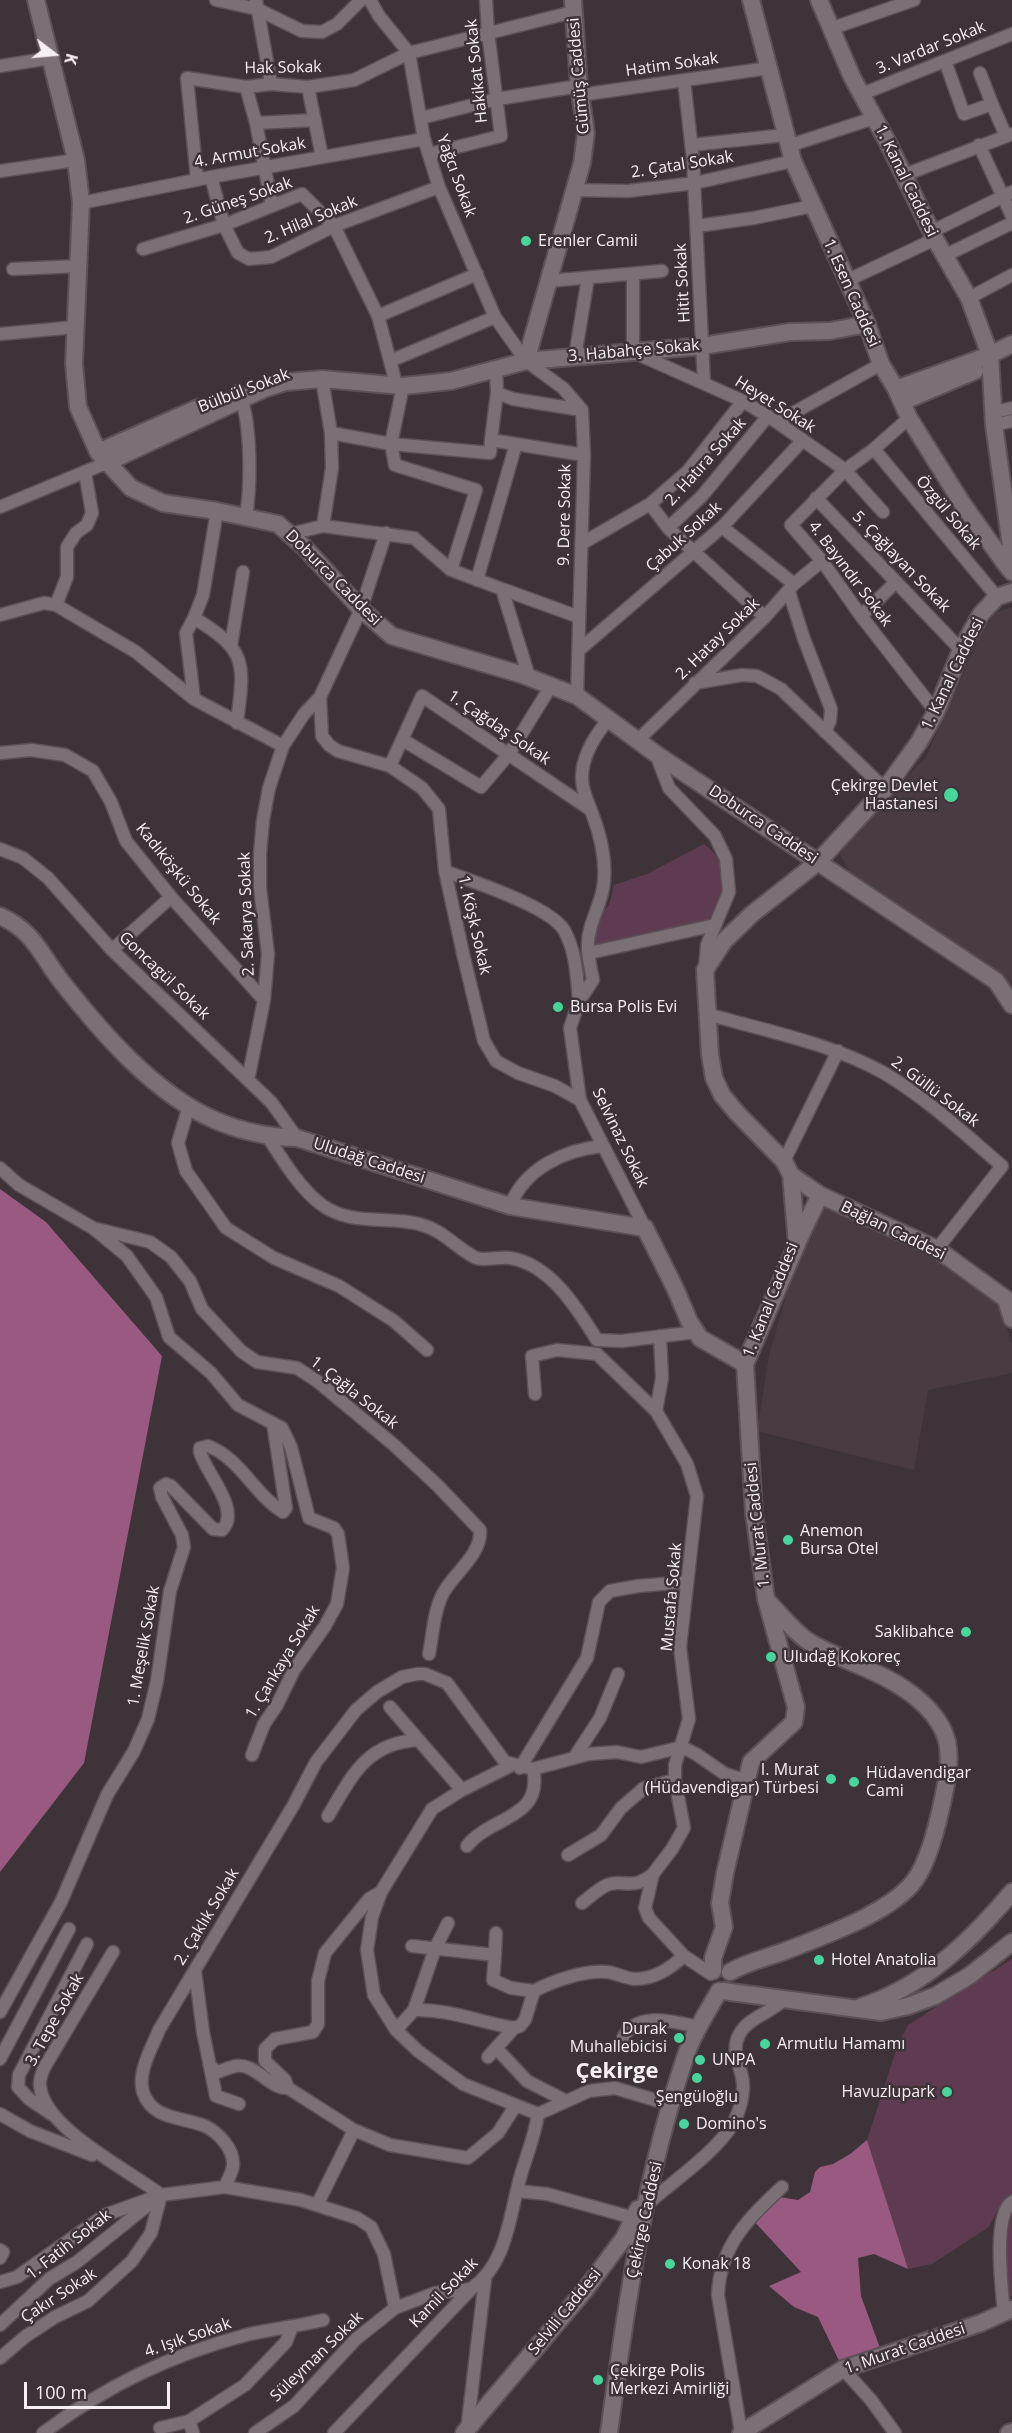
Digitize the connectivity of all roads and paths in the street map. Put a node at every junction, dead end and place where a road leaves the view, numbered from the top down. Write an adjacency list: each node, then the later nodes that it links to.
1 (36, 0): 15 (main road, Doburca Caddesi)
2 (216, 0): 9 (street)
3 (361, 0): 9 (street)
4 (370, 0): 14 (street, Yağcı Sokak)
5 (486, 0): 12 (street, Hakikat Sokak)
6 (751, 0): 18 (main road, 1. Esen Caddesi)
7 (819, 0): 11 (main road, 1. Kanal Caddesi)
8 (914, 0): 11 (street)
9 (257, 4): 21 (street)
10 (573, 6): 12 (street, Hak Sokak); 24 (main road, Gümüş Caddesi)
11 (830, 29): 25 (main road, 1. Kanal Caddesi)
12 (488, 32): 14 (street, Hak Sokak); 26 (street, Hakikat Sokak)
13 (1012, 34): 16 (street, 3. Vardar Sokak)
14 (409, 53): 23 (street, Hak Sokak); 28 (street, Yağcı Sokak)
15 (51, 58): 17 (street); 39 (main road, Doburca Caddesi)
16 (945, 61): 25 (street, 3. Vardar Sokak); 27 (street)
17 (0, 66)
18 (769, 68): 20 (street, Hatim Sokak); 36 (main road, 1. Esen Caddesi)
19 (980, 73): 27 (street)
20 (684, 80): 24 (street, Hatim Sokak); 34 (street, Hitit Sokak)
21 (271, 84): 22 (street, Hak Sokak); 23 (street, Hak Sokak)
22 (246, 87): 31 (street); 44 (street, Hak Sokak)
23 (308, 87): 30 (street)
24 (580, 91): 26 (street, Hatim Sokak); 47 (main road, Gümüş Caddesi)
25 (862, 94): 29 (main road, 1. Kanal Caddesi)
26 (497, 99): 28 (street, Hatim Sokak); 37 (street, Hakikat Sokak)
27 (992, 104): 32 (street)
28 (421, 118): 33 (street, Yağcı Sokak)
29 (874, 118): 36 (street, 2. Çatal Sokak); 42 (main road, 1. Kanal Caddesi)
30 (315, 120): 31 (street); 38 (street)
31 (256, 123): 40 (street)
32 (1009, 135): 35 (street)
33 (424, 139): 37 (street, Yağcı Sokak); 38 (street, 4. Armut Sokak)
34 (692, 145): 36 (street); 45 (street, Hitit Sokak)
35 (979, 145): 42 (street); 48 (street)
36 (789, 147): 45 (street, 2. Çatal Sokak); 51 (main road, 1. Esen Caddesi)
37 (429, 154): 46 (street, Yağcı Sokak)
38 (322, 157): 40 (street, 4. Armut Sokak)
39 (76, 160): 41 (street); 49 (main road, Doburca Caddesi)
40 (264, 167): 43 (street, 4. Armut Sokak); 50 (street)
41 (0, 171)
42 (904, 175): 57 (main road, 1. Kanal Caddesi)
43 (211, 177): 44 (street, 4. Armut Sokak); 54 (street, 2. Hilal Sokak)
44 (197, 179): 49 (street, 4. Armut Sokak)
45 (695, 183): 47 (street, 2. Çatal Sokak); 56 (street, Hitit Sokak)
46 (439, 187): 55 (street, 2. Hilal Sokak); 63 (street, Yağcı Sokak)
47 (574, 190): 68 (main road, Gümüş Caddesi)
48 (1007, 194): 52 (street); 57 (street)
49 (81, 202): 60 (main road, Doburca Caddesi)
50 (272, 206): 54 (street, 2. Güneş Sokak); 55 (street, 2. Güneş Sokak)
51 (813, 206): 56 (street); 67 (main road, 1. Esen Caddesi)
52 (1012, 216)
53 (1012, 223): 59 (street)
54 (224, 225): 55 (street, 2. Hilal Sokak); 58 (street, 2. Güneş Sokak)
55 (334, 226): 70 (street)
56 (697, 226): 76 (street, Hitit Sokak)
57 (933, 236): 59 (main road, 1. Kanal Caddesi); 67 (street)
58 (143, 249)
59 (944, 256): 69 (main road, 1. Kanal Caddesi)
60 (80, 266): 61 (street); 73 (main road, Doburca Caddesi)
61 (13, 269)
62 (662, 271): 64 (street)
63 (477, 274): 70 (street); 71 (street, Yağcı Sokak)
64 (633, 274): 66 (street); 77 (street)
65 (1012, 274): 69 (street)
66 (588, 278): 68 (street); 78 (street)
67 (846, 280): 72 (main road, 1. Esen Caddesi)
68 (548, 281): 81 (main road, Gümüş Caddesi)
69 (969, 298): 80 (main road, 1. Kanal Caddesi)
70 (378, 316): 84 (street)
71 (495, 317): 81 (street, Yağcı Sokak); 84 (street)
72 (867, 324): 76 (main road, 3. Habahçe Sokak); 82 (main road, 1. Esen Caddesi)
73 (76, 327): 74 (street); 104 (main road, Doburca Caddesi)
74 (0, 334)
75 (1012, 344): 80 (main road)
76 (702, 346): 77 (main road, 3. Habahçe Sokak); 86 (street, Hitit Sokak)
77 (633, 352): 78 (main road, 3. Habahçe Sokak); 86 (street, Heyet Sokak)
78 (575, 356): 81 (main road, 3. Habahçe Sokak)
79 (1012, 356): 80 (main road)
80 (990, 360): 88 (main road); 95 (main road, 1. Kanal Caddesi)
81 (526, 361): 83 (main road, 3. Habahçe Sokak); 92 (street)
82 (881, 363): 88 (main road, 1. Esen Caddesi); 94 (street, 2. Hatıra Sokak)
83 (496, 370): 84 (main road, 3. Habahçe Sokak); 87 (street)
84 (396, 374): 85 (main road, Bülbül Sokak); 89 (main road, Bülbül Sokak); 100 (street)
85 (322, 379): 89 (main road, Bülbül Sokak); 97 (street)
86 (704, 382): 90 (street, Heyet Sokak)
87 (497, 393): 92 (street); 98 (street)
88 (899, 395): 93 (main road, 1. Esen Caddesi)
89 (240, 396): 104 (main road, Bülbül Sokak); 113 (street)
90 (743, 401): 94 (street, Heyet Sokak); 109 (street)
91 (1012, 408): 95 (street)
92 (582, 410): 103 (street, 9. Dere Sokak)
93 (909, 418): 102 (street, 4. Bayındır Sokak); 123 (main road, 1. Esen Caddesi)
94 (773, 419): 99 (street, Heyet Sokak); 116 (street, 2. Hatıra Sokak)
95 (994, 419): 96 (street); 105 (main road, 1. Kanal Caddesi)
96 (1012, 421)
97 (331, 433): 100 (street); 114 (street)
98 (491, 440): 100 (street); 101 (street)
99 (803, 440): 106 (street, Heyet Sokak); 115 (street, Çabuk Sokak)
100 (391, 444): 122 (street)
101 (516, 444): 103 (street); 125 (street)
102 (874, 449): 106 (street, 4. Bayındır Sokak); 129 (street, Özgül Sokak)
103 (584, 455): 119 (street, 9. Dere Sokak)
104 (102, 457): 107 (street); 111 (main road, Doburca Caddesi)
105 (1006, 466): 123 (main road, 1. Kanal Caddesi)
106 (844, 470): 108 (street, 4. Bayındır Sokak); 112 (street, Heyet Sokak)
107 (86, 472): 110 (street); 130 (street)
108 (816, 498): 121 (street, 4. Bayındır Sokak); 126 (street, 5. Çağlayan Sokak)
109 (650, 504): 116 (street); 119 (street)
110 (0, 507)
111 (217, 511): 113 (main road, Doburca Caddesi); 136 (street)
112 (883, 512)
113 (246, 516): 118 (main road, Doburca Caddesi)
114 (323, 526): 117 (street); 118 (street)
115 (722, 527): 120 (street, Çabuk Sokak); 127 (street)
116 (668, 528): 120 (street)
117 (386, 533): 122 (street); 131 (street)
118 (290, 534): 131 (main road, Doburca Caddesi)
119 (581, 544): 134 (street, 9. Dere Sokak)
120 (693, 552): 135 (street); 138 (street, Çabuk Sokak)
121 (822, 561): 127 (street, 2. Hatay Sokak); 133 (street, 4. Bayındır Sokak)
122 (451, 570): 125 (street)
123 (1009, 571): 129 (main road, 1. Kanal Caddesi)
124 (243, 572): 137 (street)
125 (477, 580): 128 (street)
126 (897, 582): 133 (street); 139 (street, 5. Çağlayan Sokak)
127 (792, 588): 135 (street, 2. Hatay Sokak); 149 (street)
128 (502, 590): 134 (street); 140 (street)
129 (1004, 595): 139 (main road, 1. Kanal Caddesi)
130 (56, 605): 132 (street); 145 (street)
131 (361, 609): 140 (main road, Doburca Caddesi); 144 (street)
132 (0, 615)
133 (861, 616): 146 (street, 4. Bayındır Sokak)
134 (579, 617): 138 (street, 9. Dere Sokak)
135 (765, 617): 141 (street, 2. Hatay Sokak)
136 (194, 618): 137 (street); 145 (street)
137 (231, 645): 148 (street)
138 (579, 650): 143 (street, 9. Dere Sokak)
139 (962, 650): 146 (main road, 1. Kanal Caddesi)
140 (529, 677): 142 (main road, Doburca Caddesi)
141 (695, 683): 149 (street); 151 (street, 2. Hatay Sokak)
142 (551, 686): 143 (main road, Doburca Caddesi); 154 (street)
143 (577, 696): 147 (main road, Doburca Caddesi)
144 (320, 697): 152 (street, 2. Sakarya Sokak); 156 (street)
145 (194, 699): 148 (street)
146 (936, 712): 157 (main road, 1. Kanal Caddesi)
147 (608, 720): 151 (main road, Doburca Caddesi); 158 (street, Selvinaz Sokak)
148 (237, 723): 152 (street)
149 (825, 732): 157 (street)
150 (403, 740): 154 (street); 154 (street, 1. Çağdaş Sokak); 156 (street, 1. Çağdaş Sokak)
151 (638, 740): 155 (main road, Doburca Caddesi)
152 (283, 746): 168 (street, 2. Sakarya Sokak)
153 (0, 753): 162 (street, Kadıköşkü Sokak)
154 (509, 754): 158 (street, 1. Çağdaş Sokak)
155 (656, 754): 160 (main road, Doburca Caddesi); 164 (street)
156 (390, 766): 161 (street)
157 (885, 789): 160 (main road, 1. Kanal Caddesi)
158 (591, 810): 166 (street, Selvinaz Sokak)
159 (0, 849): 165 (street, Goncagül Sokak)
160 (818, 862): 167 (main road, 1. Kanal Caddesi); 170 (main road, Doburca Caddesi)
161 (445, 871): 169 (street, 1. Köşk Sokak); 174 (street, 1. Köşk Sokak)
162 (171, 897): 165 (street); 168 (street, Kadıköşkü Sokak)
163 (0, 915): 175 (main road, Uludağ Caddesi)
164 (715, 925): 166 (street); 167 (street)
165 (112, 950): 173 (street, Goncagül Sokak)
166 (589, 953): 169 (street, Selvinaz Sokak)
167 (705, 970): 171 (main road)
168 (264, 1000): 173 (street)
169 (579, 1001): 174 (street, Selvinaz Sokak)
170 (1012, 1005)
171 (707, 1014): 172 (street, 2. Güllü Sokak); 180 (main road)
172 (838, 1052): 180 (street); 186 (street, 2. Güllü Sokak)
173 (248, 1080): 177 (street, Goncagül Sokak)
174 (580, 1100): 178 (street, Selvinaz Sokak)
175 (189, 1106): 176 (main road, Uludağ Caddesi); 192 (street)
176 (268, 1137): 177 (main road, Uludağ Caddesi); 191 (street)
177 (297, 1138): 182 (main road, Uludağ Caddesi)
178 (603, 1146): 182 (street); 184 (street, Selvinaz Sokak)
179 (0, 1168): 183 (street, 1. Çankaya Sokak)
180 (787, 1168): 181 (main road, Bağlan Caddesi); 185 (main road, 1. Kanal Caddesi)
181 (820, 1195): 185 (main road); 186 (main road, Bağlan Caddesi)
182 (510, 1206): 184 (main road, Uludağ Caddesi)
183 (93, 1228): 197 (street, 1. Çankaya Sokak); 202 (street, 1. Çağla Sokak)
184 (645, 1228): 189 (main road)
185 (797, 1244): 194 (main road, 1. Kanal Caddesi)
186 (938, 1249): 187 (main road, Bağlan Caddesi)
187 (1009, 1299): 188 (main road, Bağlan Caddesi)
188 (1012, 1319)
189 (696, 1332): 190 (street); 194 (main road)
190 (660, 1336): 191 (street); 196 (street)
191 (597, 1340): 193 (street)
192 (427, 1350)
193 (597, 1354): 195 (street); 196 (street, Mustafa Sokak)
194 (745, 1364): 199 (main road, 1. Murat Caddesi)
195 (535, 1394)
196 (656, 1411): 198 (street, Mustafa Sokak)
197 (273, 1423): 207 (street, 1. Çankaya Sokak); 237 (street, 1. Meşelik Sokak)
198 (687, 1582): 206 (street, Mustafa Sokak); 209 (street)
199 (766, 1599): 200 (main road, 1. Murat Caddesi); 201 (main road, Çekirge Caddesi)
200 (809, 1642): 201 (main road); 232 (main road, 1. Murat Caddesi)
201 (781, 1652): 212 (main road, Çekirge Caddesi)
202 (429, 1654)
203 (618, 1674): 208 (street)
204 (390, 1707): 205 (street)
205 (418, 1740): 213 (street); 214 (street)
206 (682, 1747): 208 (street); 211 (street, Mustafa Sokak); 212 (street)
207 (252, 1755)
208 (574, 1758): 210 (street)
209 (516, 1766): 210 (street); 213 (street); 231 (street, 2. Çaklık Sokak)
210 (533, 1769): 215 (street)
211 (675, 1780): 216 (street); 217 (street, Mustafa Sokak)
212 (747, 1781): 232 (main road, Çekirge Caddesi)
213 (462, 1790): 218 (street)
214 (328, 1816)
215 (467, 1846)
216 (568, 1855)
217 (653, 1874): 220 (street); 230 (street, Mustafa Sokak)
218 (381, 1892): 240 (street); 244 (street)
219 (1012, 1892): 235 (main road)
220 (582, 1903)
221 (448, 1923): 227 (street)
222 (69, 1929): 242 (street)
223 (496, 1933): 229 (street)
224 (1012, 1942): 235 (main road)
225 (87, 1944): 252 (street)
226 (412, 1946): 227 (street)
227 (435, 1948): 229 (street); 236 (street)
228 (112, 1952): 252 (street, 3. Tepe Sokak)
229 (495, 1955): 233 (street)
230 (684, 1956): 232 (street, Mustafa Sokak); 233 (street)
231 (195, 1971): 243 (street); 256 (street, 2. Çaklık Sokak)
232 (720, 1980): 234 (main road); 238 (main road, Çekirge Caddesi)
233 (534, 1991): 239 (street)
234 (786, 1998): 235 (main road); 262 (street)
235 (852, 2009)
236 (414, 2010): 239 (street); 240 (street)
237 (0, 2012)
238 (703, 2020): 241 (street); 249 (main road, Çekirge Caddesi)
239 (514, 2028): 245 (street)
240 (396, 2030): 248 (street)
241 (623, 2038)
242 (0, 2058)
243 (210, 2066): 244 (street); 246 (street)
244 (288, 2088): 253 (street)
245 (566, 2101): 249 (street); 251 (street)
246 (238, 2104)
247 (0, 2105): 254 (street)
248 (516, 2105): 251 (street); 253 (street)
249 (672, 2105): 262 (main road, Çekirge Caddesi)
250 (0, 2114): 254 (street)
251 (538, 2114): 258 (street, Kamil Sokak)
252 (57, 2117): 255 (street, 3. Tepe Sokak)
253 (354, 2130): 261 (street)
254 (30, 2131): 255 (street)
255 (102, 2156): 259 (street, 3. Tepe Sokak)
256 (225, 2187): 259 (street); 261 (street)
257 (782, 2187): 282 (street)
258 (517, 2191): 262 (street); 265 (street, Kamil Sokak)
259 (161, 2195): 266 (street); 271 (street, 1. Fatih Sokak); 273 (street, Çakır Sokak)
260 (1012, 2202): 269 (street)
261 (317, 2205): 268 (street)
262 (640, 2212): 277 (main road, Selvili Caddesi); 281 (main road, Çekirge Caddesi)
263 (0, 2250): 264 (street)
264 (0, 2258)
265 (485, 2280): 267 (street, Kamil Sokak); 277 (street)
266 (0, 2282)
267 (471, 2289): 268 (street, Süleyman Sokak); 280 (street, Kamil Sokak)
268 (395, 2308): 279 (street, Süleyman Sokak)
269 (1009, 2315): 274 (main road, 1. Murat Caddesi)
270 (323, 2320): 272 (street, 4. Işık Sokak)
271 (0, 2325)
272 (292, 2327): 275 (street); 278 (street, 4. Işık Sokak)
273 (0, 2358)
274 (843, 2368): 282 (main road, 1. Murat Caddesi); 283 (street)
275 (191, 2427): 276 (street)
276 (160, 2428)
277 (466, 2431)
278 (43, 2433)
279 (255, 2433)
280 (334, 2433)
281 (609, 2433)
282 (741, 2433)
283 (895, 2433)

